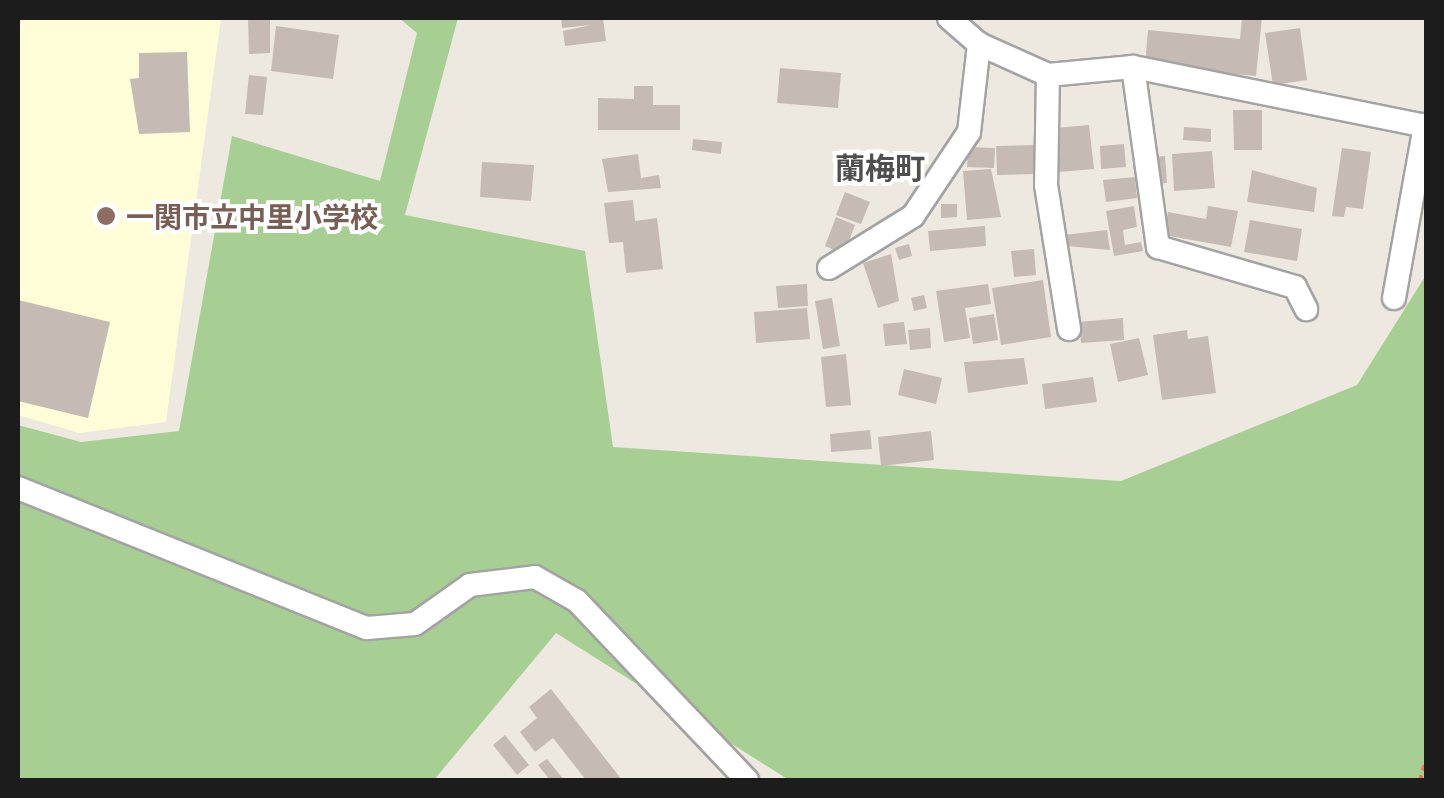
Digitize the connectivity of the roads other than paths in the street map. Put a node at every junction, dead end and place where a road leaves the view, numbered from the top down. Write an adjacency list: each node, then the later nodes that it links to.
1 (949, 18): 2 (street)
2 (978, 44): 4 (street); 6 (street)
3 (1132, 67): 4 (street); 5 (street); 8 (street)
4 (1048, 75): 9 (street)
5 (1426, 125): 7 (street)
6 (829, 268)
7 (1394, 298)
8 (1306, 308)
9 (1069, 329)
10 (18, 488): 11 (street)
11 (747, 780)

